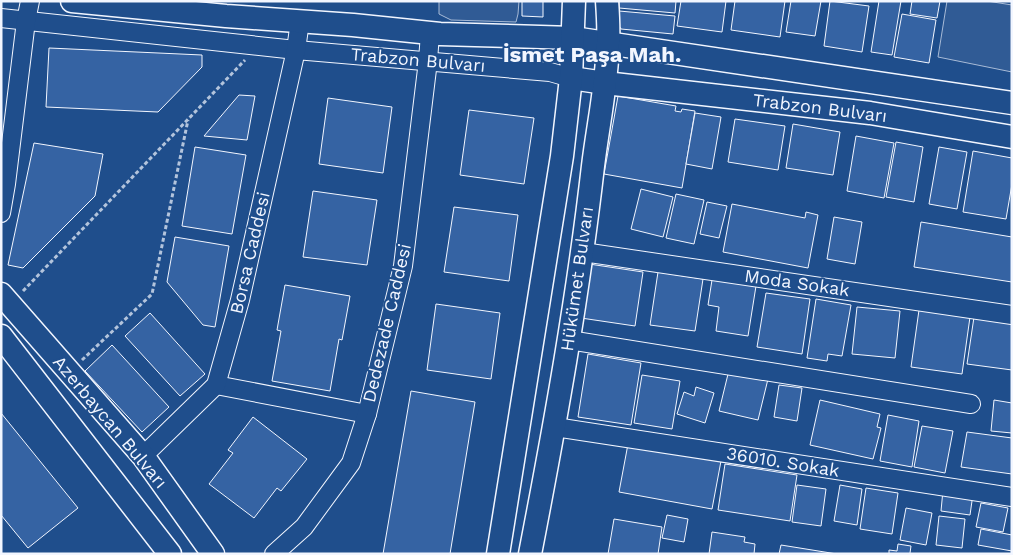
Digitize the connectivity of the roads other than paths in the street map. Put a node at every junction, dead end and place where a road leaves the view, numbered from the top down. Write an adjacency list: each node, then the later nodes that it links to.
1 (30, 1): 7 (street)
2 (72, 1): 6 (main road, Trabzon Bulvarı)
3 (574, 1): 9 (main road, Hükümet Bulvarı)
4 (607, 1): 10 (main road, Hükümet Bulvarı)
5 (1, 18): 7 (street, Trabzon Bulvarı)
6 (300, 21): 8 (main road, Trabzon Bulvarı); 11 (street, Borsa Caddesi)
7 (25, 26): 11 (street, Trabzon Bulvarı); 17 (street)
8 (430, 33): 9 (main road, Trabzon Bulvarı); 12 (street, Dedezade Caddesi)
9 (573, 38): 10 (main road, Trabzon Bulvarı); 13 (main road, Hükümet Bulvarı)
10 (608, 42): 14 (main road, Hükümet Bulvarı); 15 (main road, Trabzon Bulvarı)
11 (296, 50): 12 (street, Trabzon Bulvarı); 23 (street, Borsa Caddesi)
12 (428, 61): 13 (street, Trabzon Bulvarı); 25 (street, Dedezade Caddesi)
13 (571, 78): 14 (main road, Trabzon Bulvarı); 32 (main road, Hükümet Bulvarı)
14 (605, 84): 16 (main road, Trabzon Bulvarı); 18 (main road, Hükümet Bulvarı)
15 (1012, 103)
16 (1012, 137)
17 (1, 213)
18 (583, 252): 20 (street, Moda Sokak); 22 (main road, Hükümet Bulvarı)
19 (6, 299): 27 (main road, Azerbaycan Bulvarı)
20 (1012, 314)
21 (2, 339): 29 (main road, Azerbaycan Bulvarı)
22 (569, 340): 24 (street); 26 (main road, Hükümet Bulvarı)
23 (216, 385): 25 (street); 27 (street)
24 (971, 404)
25 (367, 414): 31 (street, Dedezade Caddesi)
26 (555, 427): 28 (street, 36010. Sokak); 33 (main road, Hükümet Bulvarı)
27 (143, 456): 30 (main road, Azerbaycan Bulvarı)
28 (1012, 497)
29 (170, 554)
30 (212, 554)
31 (274, 554)
32 (498, 554)
33 (530, 554)

